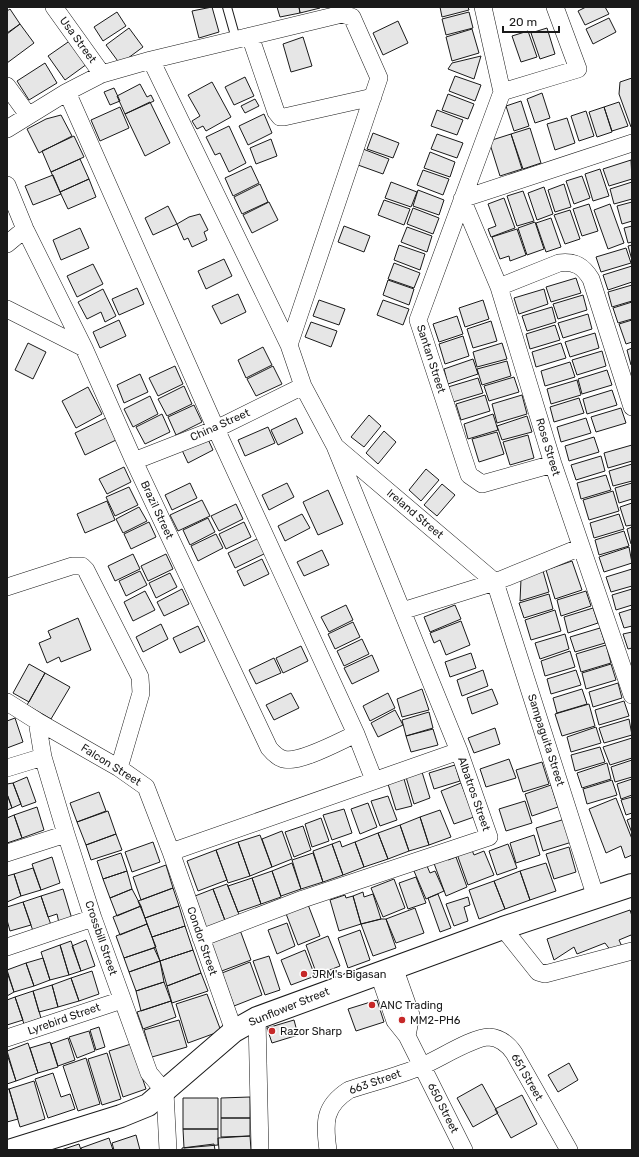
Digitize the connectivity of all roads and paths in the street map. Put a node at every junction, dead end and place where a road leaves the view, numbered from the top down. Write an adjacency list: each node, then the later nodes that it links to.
1 (54, 7): 7 (street, Usa Street)
2 (227, 7): 5 (lane)
3 (483, 7): 10 (street)
4 (555, 7): 10 (street)
5 (243, 38): 6 (street); 11 (street); 11 (street)
6 (151, 60): 7 (street); 21 (street)
7 (102, 74): 9 (street)
8 (7, 86): 12 (street)
9 (67, 92): 12 (street); 25 (street)
10 (502, 92): 16 (street, Santan Street)
11 (373, 97): 21 (street)
12 (28, 115): 13 (street)
13 (7, 129)
14 (632, 143): 16 (street)
15 (7, 185): 17 (street, Brazil Street)
16 (462, 199): 19 (street, Rose Street); 28 (street, Santan Street)
17 (25, 229): 18 (street); 22 (street, Brazil Street)
18 (7, 244)
19 (499, 287): 24 (street); 28 (street, Rose Street)
20 (7, 309): 22 (street)
21 (289, 345): 23 (street)
22 (84, 348): 27 (street, Brazil Street)
23 (303, 386): 25 (street, China Street); 26 (street)
24 (632, 407)
25 (216, 429): 27 (street, China Street); 36 (street)
26 (335, 446): 30 (street, Ireland Street); 32 (street)
27 (134, 461): 36 (street, Brazil Street)
28 (553, 464): 29 (street, Rose Street)
29 (581, 547): 30 (street); 33 (street, Rose Street)
30 (495, 582): 32 (street); 46 (street, Sampaguita Street)
31 (7, 587): 40 (street)
32 (402, 611): 37 (street)
33 (632, 695)
34 (7, 702): 35 (street, Falcon Street)
35 (36, 721): 38 (street, Crossbill Street); 40 (street, Falcon Street)
36 (356, 734): 41 (street)
37 (459, 751): 41 (street, Albatros Street); 49 (street, Albatros Street)
38 (43, 757): 39 (street); 42 (street, Crossbill Street)
39 (7, 768)
40 (119, 768): 43 (street, Falcon Street)
41 (374, 780): 43 (street, Albatros Street)
42 (66, 834): 44 (street); 47 (street, Crossbill Street)
43 (171, 852): 49 (street, Condor Street)
44 (7, 853)
45 (632, 885): 46 (main road, Sunflower Street)
46 (596, 898): 48 (main road, Sunflower Street)
47 (93, 918): 50 (street); 53 (street, Crossbill Street)
48 (503, 928): 51 (street); 52 (main road, Sunflower Street)
49 (201, 938): 55 (street, Condor Street)
50 (7, 948)
51 (632, 952)
52 (386, 970): 54 (main road, Sunflower Street); 57 (street, 650 Street)
53 (122, 1000): 56 (street, Lyrebird Street); 58 (street, Crossbill Street)
54 (257, 1018): 55 (main road, Sunflower Street); 61 (street)
55 (234, 1031): 58 (main road, Sunflower Street)
56 (7, 1038)
57 (422, 1066): 62 (street, 663 Street); 63 (street, 650 Street); 64 (street, 651 Street)
58 (165, 1092): 59 (main road, Sunflower Street); 60 (street)
59 (12, 1150)
60 (168, 1150)
61 (260, 1150)
62 (328, 1150)
63 (464, 1150)
64 (569, 1150)

